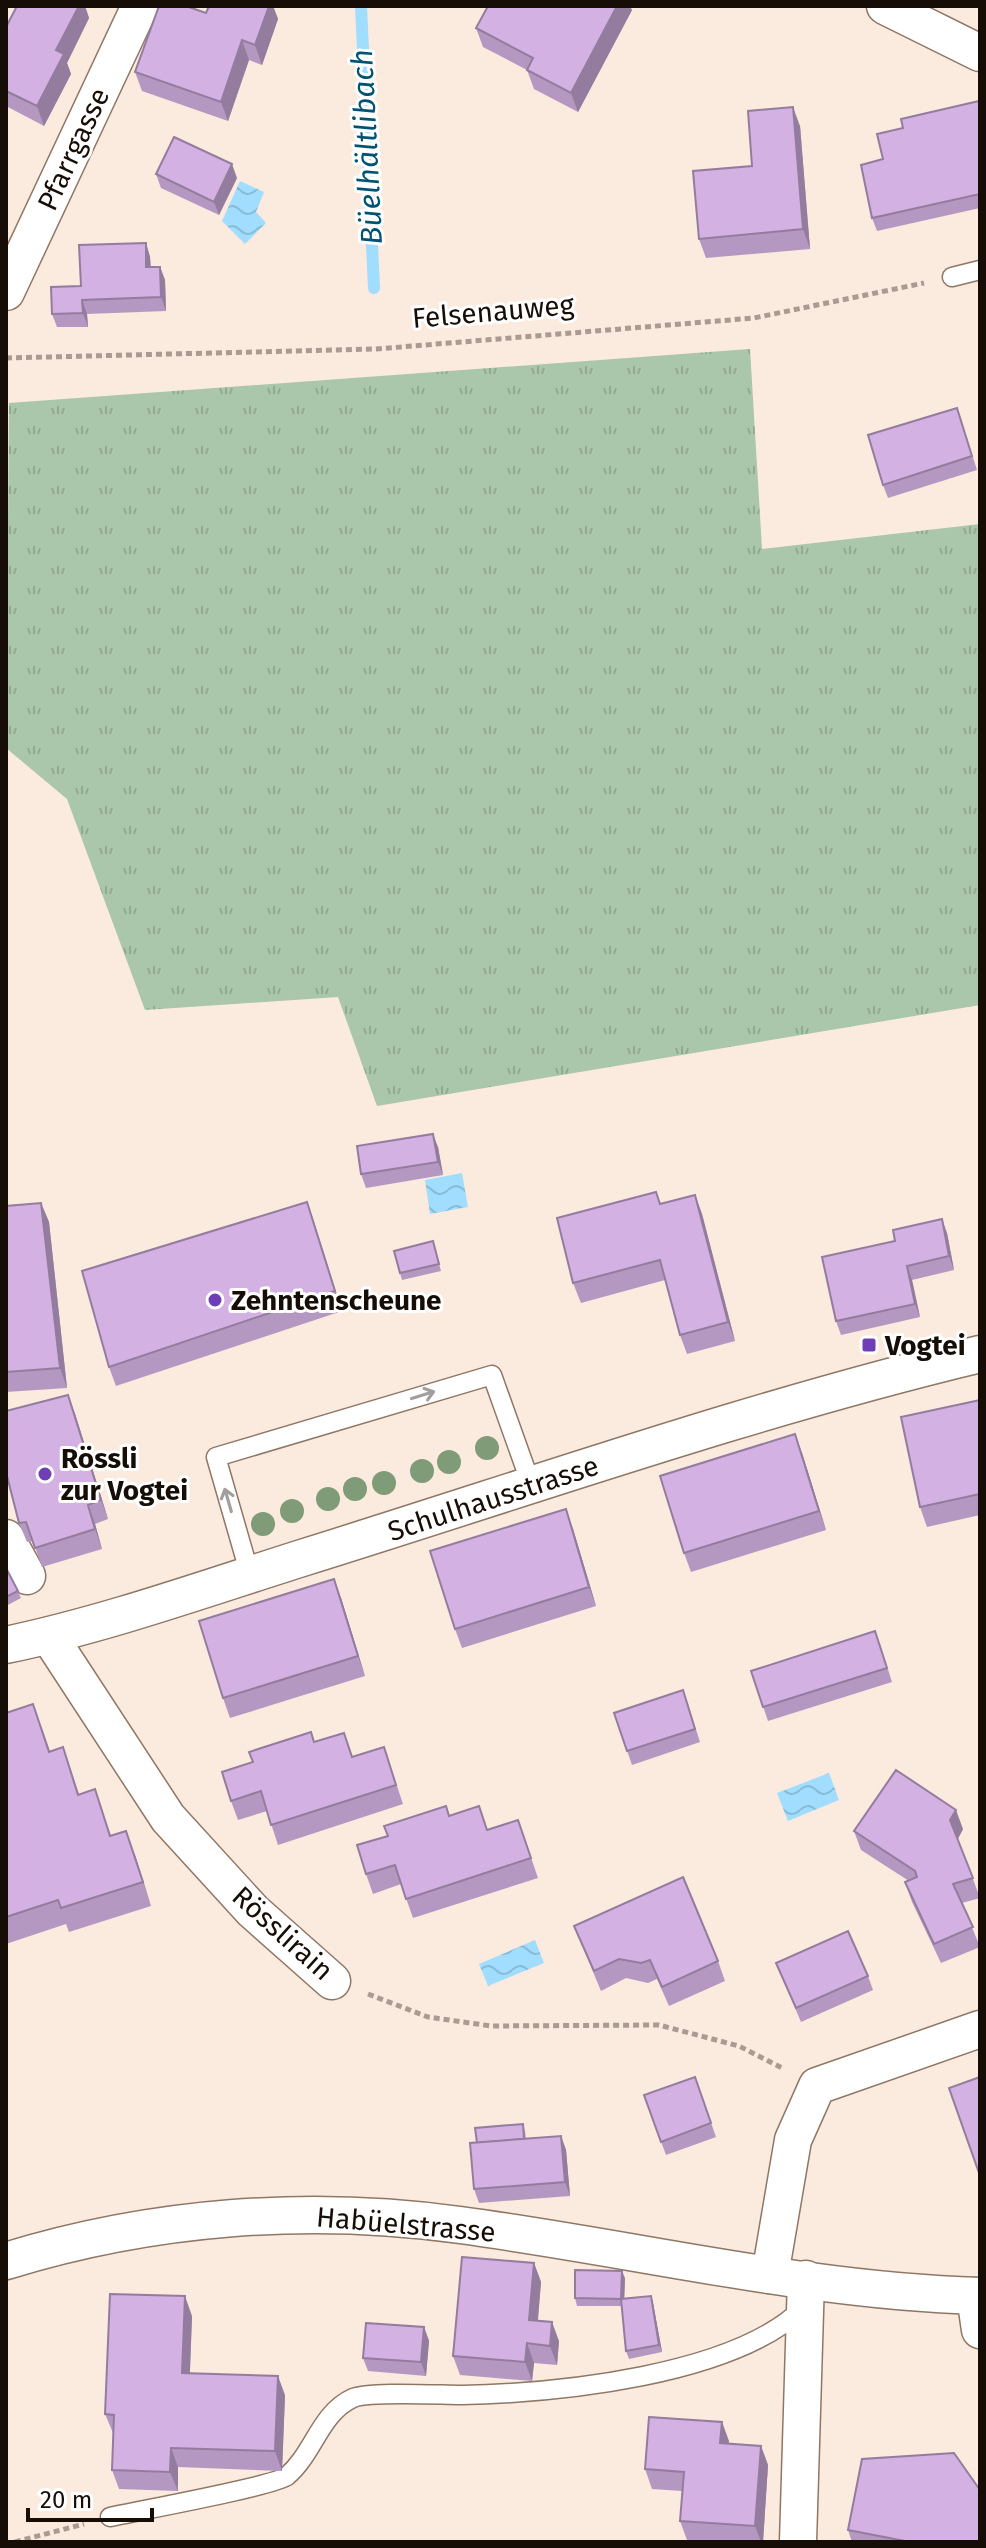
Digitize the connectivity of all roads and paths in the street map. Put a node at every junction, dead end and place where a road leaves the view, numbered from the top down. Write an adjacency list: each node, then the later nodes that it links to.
1 (140, 6): 6 (street, Pfarrgasse)
2 (885, 6): 3 (street)
3 (980, 53)
4 (980, 270): 5 (lane)
5 (952, 277): 7 (path, Felsenauweg)
6 (6, 292)
7 (6, 358)
8 (980, 1354): 9 (street, Schulhausstrasse)
9 (532, 1487): 11 (street, Schulhausstrasse); 11 (lane, one-way to 9)
10 (6, 1538): 12 (street)
11 (250, 1575): 13 (street, Schulhausstrasse)
12 (27, 1576)
13 (49, 1636): 14 (street, Schulhausstrasse); 15 (street, Rösslirain)
14 (6, 1645)
15 (332, 1981): 17 (path, Rösslirain)
16 (980, 2029): 17 (street)
17 (817, 2086): 19 (street)
18 (6, 2261): 19 (street, Habüelstrasse)
19 (770, 2275): 20 (street, Habüelstrasse)
20 (806, 2293): 21 (street, Habüelstrasse); 22 (lane); 24 (street)
21 (978, 2307)
22 (110, 2517): 23 (path)
23 (15, 2542)
24 (798, 2542)

